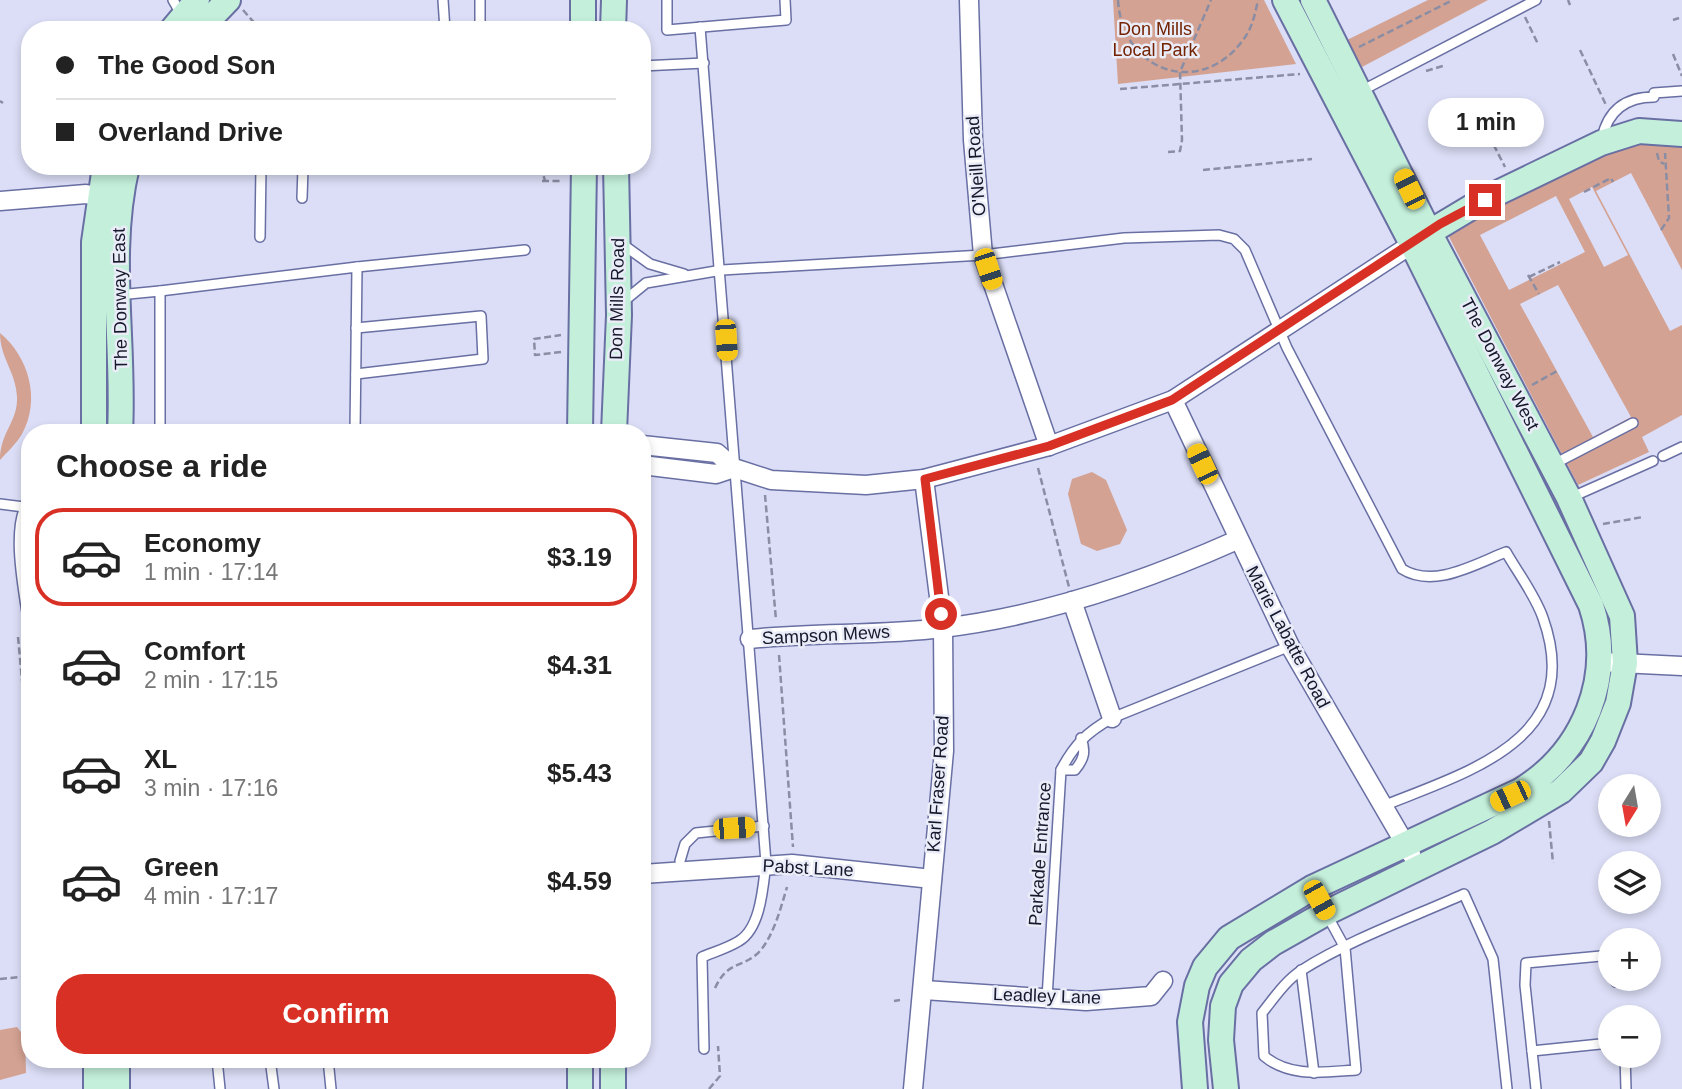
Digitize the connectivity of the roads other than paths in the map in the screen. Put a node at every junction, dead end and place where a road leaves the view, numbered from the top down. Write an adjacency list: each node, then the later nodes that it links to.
1 (443, 0): 13 (lane)
2 (480, 0): 14 (lane)
3 (583, 0): 15 (street)
4 (614, 0): 16 (street)
5 (667, 0): 17 (lane)
6 (785, 0): 17 (lane)
7 (968, 0): 37 (street, O'Neill Road)
8 (1285, 0): 21 (street, The Donway West)
9 (1312, 0): 21 (street, The Donway West)
10 (1536, 0): 21 (lane)
11 (235, 4): 12 (street)
12 (189, 19)
13 (444, 21)
14 (480, 21)
15 (583, 21)
16 (613, 21)
17 (700, 27): 18 (lane)
18 (704, 63): 19 (lane); 39 (lane)
19 (651, 66)
20 (1682, 91): 23 (lane)
21 (1349, 97): 34 (street, The Donway West)
22 (1682, 134): 23 (street)
23 (1601, 143): 34 (street)
24 (106, 175): 30 (street, The Donway East)
25 (122, 175): 30 (street, The Donway East)
26 (261, 175): 33 (lane)
27 (303, 175): 31 (lane)
28 (584, 175): 53 (street, Don Mills Road)
29 (616, 175): 35 (street, Don Mills Road)
30 (109, 198): 32 (street); 42 (street, The Donway East)
31 (302, 198)
32 (0, 201)
33 (260, 237)
34 (1420, 238): 45 (street); 60 (street, The Donway West); 67 (street, The Donway West)
35 (618, 242): 40 (lane); 43 (street, Don Mills Road)
36 (525, 250): 38 (lane)
37 (983, 255): 39 (lane); 45 (lane); 56 (street, O'Neill Road)
38 (357, 267): 41 (lane); 44 (lane)
39 (722, 270): 40 (lane); 62 (lane)
40 (686, 275): 43 (lane)
41 (160, 290): 42 (lane); 51 (lane)
42 (105, 295): 49 (street, The Donway East); 50 (street, The Donway East)
43 (618, 307): 54 (street, Don Mills Road)
44 (356, 328): 46 (lane); 46 (lane)
45 (1279, 333): 47 (street); 82 (lane)
46 (356, 374): 52 (lane)
47 (1172, 400): 56 (street); 69 (street, Marie Labatte Road)
48 (1633, 423): 60 (lane)
49 (95, 424)
50 (119, 424)
51 (160, 424)
52 (355, 424)
53 (580, 424)
54 (614, 424)
55 (651, 446): 62 (street)
56 (1049, 446): 63 (street)
57 (1682, 447): 58 (lane)
58 (1663, 456)
59 (1653, 461): 64 (lane)
60 (1552, 464): 64 (street, The Donway West)
61 (651, 466): 62 (street)
62 (734, 468): 63 (street); 73 (lane)
63 (925, 479): 72 (street, Karl Fraser Road)
64 (1569, 498): 67 (street); 75 (street, The Donway West)
65 (0, 504): 66 (lane)
66 (21, 504)
67 (1543, 511): 75 (street, The Donway West)
68 (21, 519): 70 (lane)
69 (1237, 540): 71 (street, Sampson Mews); 74 (street, Marie Labatte Road)
70 (21, 552)
71 (1073, 601): 72 (street, Sampson Mews); 77 (street)
72 (943, 628): 73 (street, Sampson Mews); 89 (street, Karl Fraser Road)
73 (750, 639): 83 (lane)
74 (1290, 646): 77 (lane, Parkade Entrance); 82 (street, Marie Labatte Road)
75 (1613, 662): 76 (street); 78 (street, The Donway West); 80 (street, The Donway West)
76 (1682, 666)
77 (1112, 718): 79 (lane, Parkade Entrance)
78 (1577, 736): 80 (street); 84 (street, The Donway West)
79 (1081, 738): 81 (lane, Parkade Entrance); 81 (lane)
80 (1603, 741): 87 (street, The Donway West)
81 (1061, 770): 97 (lane, Parkade Entrance)
82 (1383, 806): 84 (street, Marie Labatte Road)
83 (764, 826): 85 (lane); 86 (lane)
84 (1405, 845): 87 (street, Marie Labatte Road); 90 (street, The Donway West)
85 (680, 861)
86 (766, 863): 88 (street, Pabst Lane); 89 (street, Pabst Lane); 99 (lane)
87 (1418, 867): 91 (street, The Donway West)
88 (651, 873)
89 (932, 879): 96 (street, Karl Fraser Road)
90 (1312, 888): 91 (street); 118 (street, The Donway West)
91 (1326, 913): 92 (lane); 119 (street, The Donway West)
92 (1345, 948): 94 (lane); 109 (lane); 120 (lane)
93 (1598, 957): 100 (lane)
94 (1301, 970): 109 (lane); 109 (lane)
95 (1163, 981): 97 (street, Leadley Lane)
96 (924, 990): 97 (street, Leadley Lane); 117 (street, Karl Fraser Road)
97 (1047, 998)
98 (1598, 1043): 100 (lane)
99 (704, 1049)
100 (1532, 1051): 121 (lane)
101 (96, 1068): 110 (street)
102 (117, 1068): 111 (street)
103 (218, 1068): 112 (lane)
104 (271, 1068): 113 (lane)
105 (329, 1068): 114 (lane)
106 (580, 1068): 115 (street)
107 (613, 1068): 116 (street)
108 (1625, 1068): 122 (lane)
109 (1314, 1073)
110 (96, 1089)
111 (117, 1089)
112 (220, 1089)
113 (274, 1089)
114 (331, 1089)
115 (580, 1089)
116 (613, 1089)
117 (914, 1089)
118 (1195, 1089)
119 (1226, 1089)
120 (1507, 1089)
121 (1536, 1089)
122 (1626, 1089)

